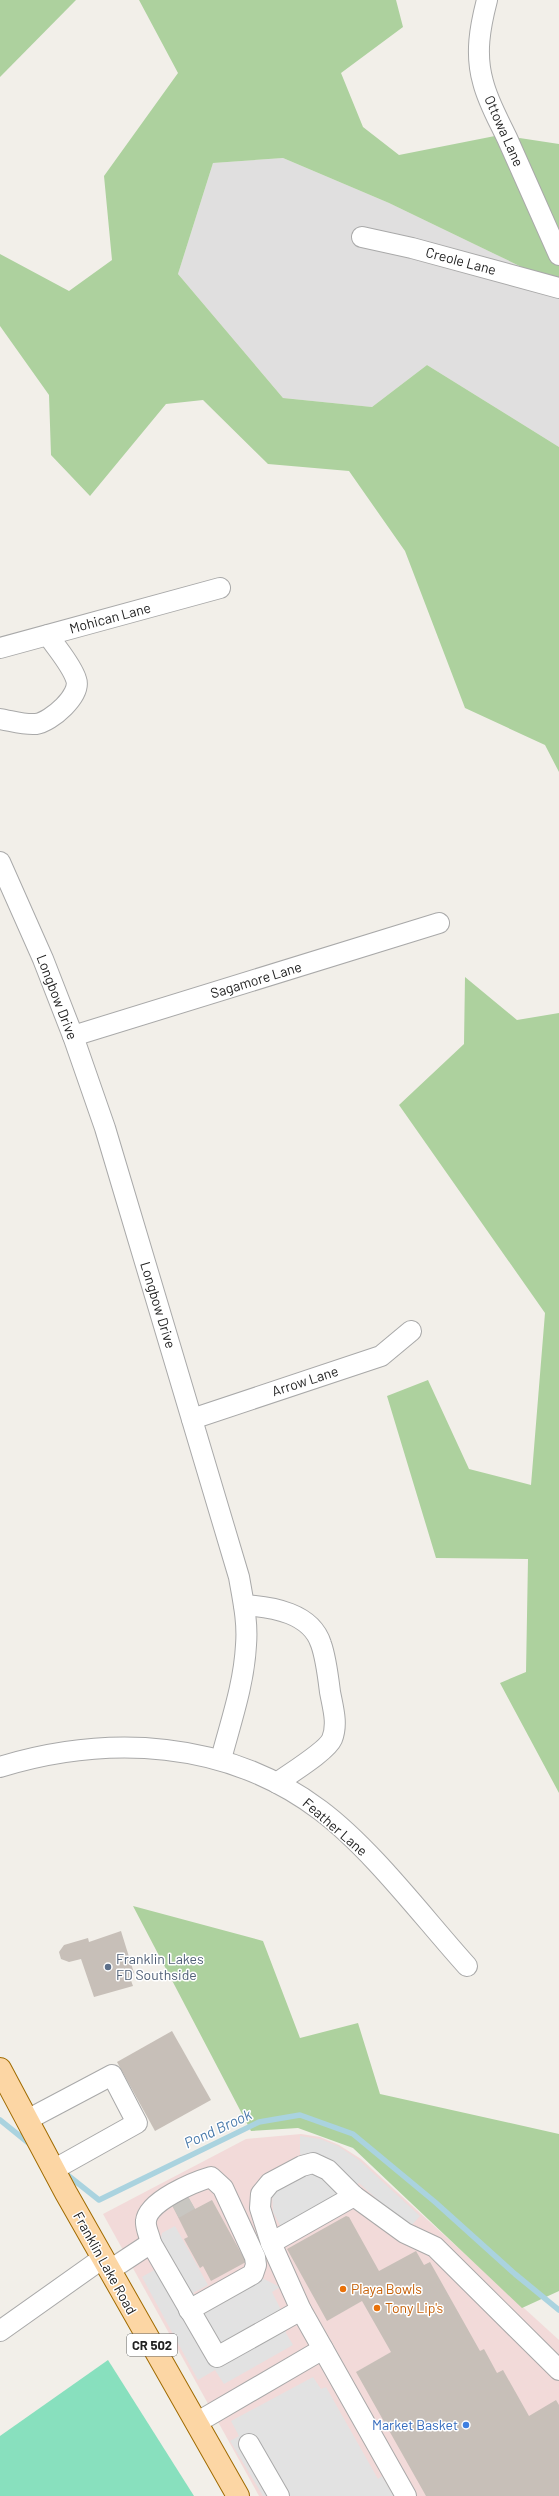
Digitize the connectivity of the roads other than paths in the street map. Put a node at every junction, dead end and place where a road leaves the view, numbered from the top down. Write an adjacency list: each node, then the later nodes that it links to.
1 (487, 0): 3 (street, Ottowa Lane)
2 (362, 237): 4 (street, Creole Lane)
3 (559, 256)
4 (559, 288)
5 (220, 588): 6 (street, Mohican Lane)
6 (48, 635): 7 (street, Mohican Lane); 8 (street)
7 (0, 648)
8 (0, 719)
9 (0, 862): 11 (street, Longbow Drive)
10 (439, 923): 11 (street, Sagamore Lane)
11 (73, 1036): 13 (street, Longbow Drive)
12 (411, 1331): 13 (street, Arrow Lane)
13 (192, 1419): 14 (street, Longbow Drive)
14 (244, 1605): 15 (street, Longbow Drive); 17 (street)
15 (221, 1759): 16 (street, Feather Lane); 17 (street, Feather Lane)
16 (0, 1767)
17 (277, 1783): 18 (street, Feather Lane)
18 (467, 1966)
19 (0, 2069): 20 (main road, Franklin Lake Road / CR 502)
20 (22, 2111): 21 (main road, Franklin Lake Road / CR 502); 21 (street)
21 (70, 2161): 26 (main road, Franklin Lake Road / CR 502)
22 (223, 2188): 24 (street); 24 (street); 27 (street)
23 (354, 2196): 25 (street); 25 (street); 31 (street)
24 (151, 2243): 26 (street); 27 (street)
25 (271, 2243): 28 (street)
26 (106, 2264): 29 (street); 32 (main road, Franklin Lake Road / CR 502)
27 (189, 2310): 28 (street)
28 (301, 2310): 30 (street)
29 (0, 2331)
30 (323, 2349): 32 (street); 36 (street)
31 (559, 2370)
32 (196, 2422): 34 (main road, Franklin Lake Road / CR 502)
33 (249, 2444): 35 (street)
34 (238, 2496)
35 (279, 2496)
36 (406, 2496)

